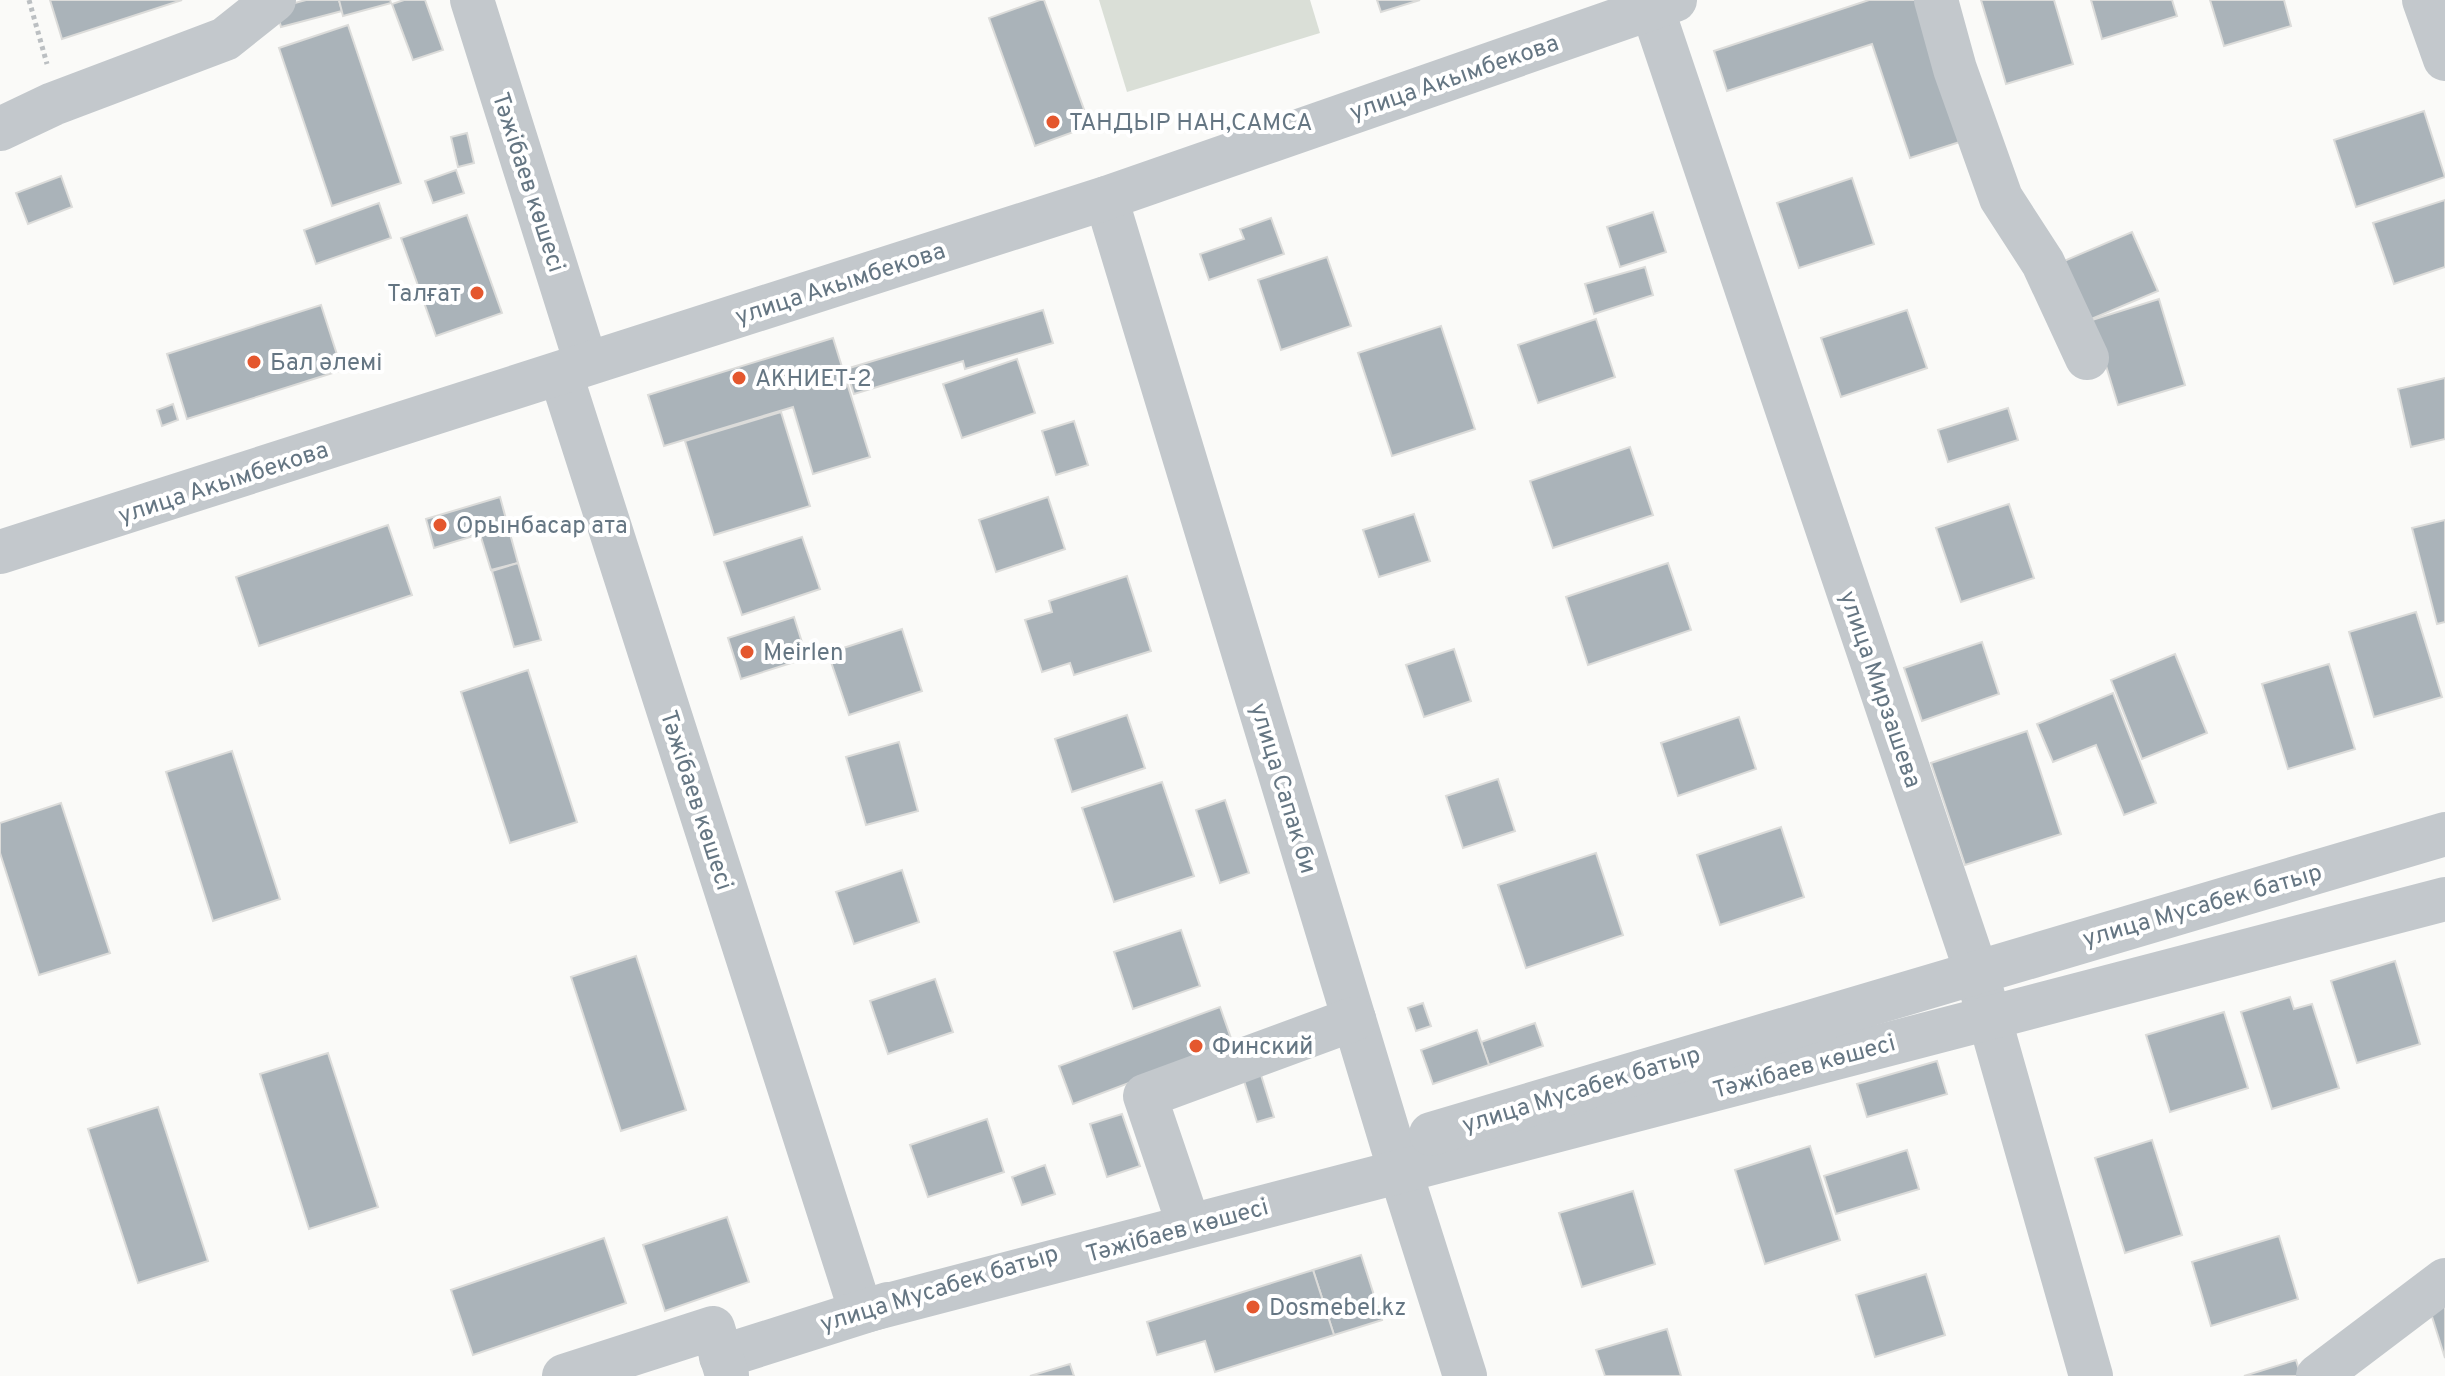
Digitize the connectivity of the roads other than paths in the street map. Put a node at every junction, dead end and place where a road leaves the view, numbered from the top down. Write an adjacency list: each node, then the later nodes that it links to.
1 (274, 0): 7 (street)
2 (472, 0): 10 (street, Тәжібаев көшесі)
3 (1936, 0): 9 (street)
4 (2424, 0): 6 (street)
5 (1661, 3): 8 (street, улица Акымбекова); 14 (street, улица Мирзашева)
6 (2445, 59)
7 (0, 129)
8 (1106, 198): 10 (street, улица Акымбекова); 15 (street, улица Сапак би)
9 (2087, 358)
10 (574, 369): 11 (street, улица Акымбекова); 19 (street, Тәжібаев көшесі)
11 (0, 552)
12 (2445, 834): 14 (street, улица Мусабек батыр)
13 (2445, 899): 19 (street, Тәжібаев көшесі)
14 (1976, 971): 16 (street, улица Мусабек батыр); 23 (street, улица Мирзашева)
15 (1354, 1019): 16 (street, улица Сапак би); 17 (street)
16 (1392, 1145): 17 (street, улица Мусабек батыр); 22 (street, улица Сапак би)
17 (1184, 1211): 19 (street, улица Мусабек батыр)
18 (2445, 1280): 24 (street)
19 (861, 1312): 20 (street, улица Мусабек батыр)
20 (724, 1366): 21 (street)
21 (564, 1376)
22 (1465, 1376)
23 (2091, 1376)
24 (2318, 1376)

